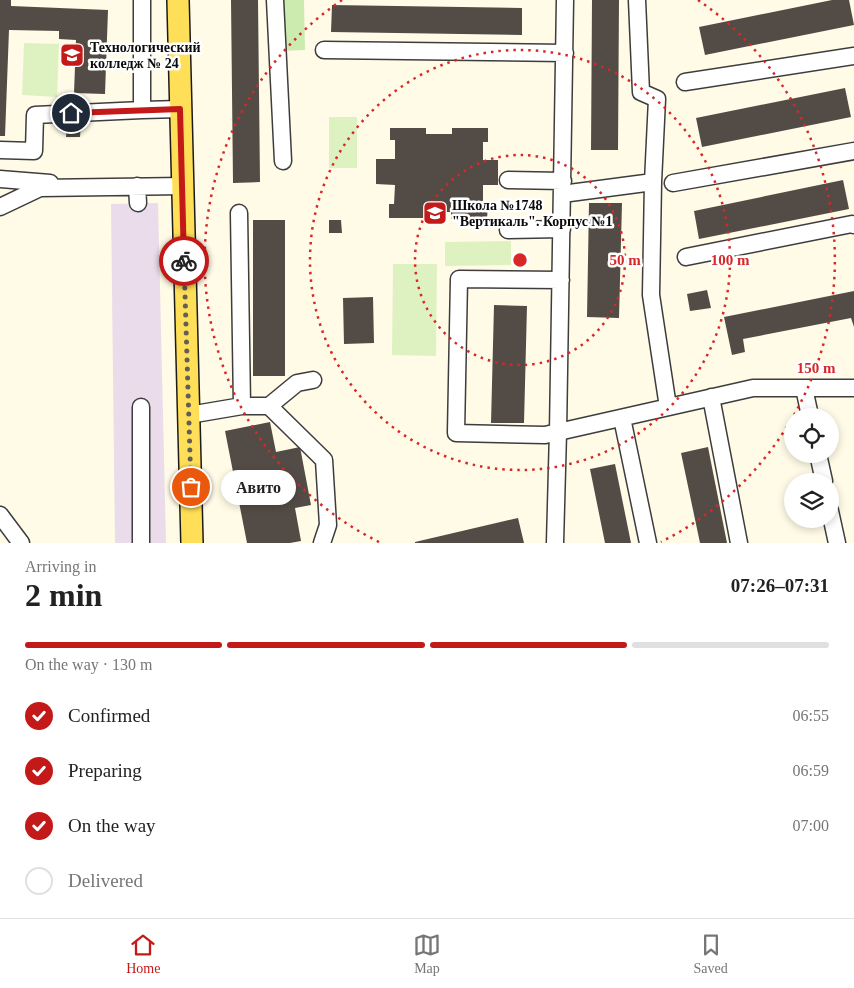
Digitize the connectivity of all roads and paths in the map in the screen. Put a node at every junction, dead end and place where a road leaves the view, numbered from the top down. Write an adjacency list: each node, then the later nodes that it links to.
1 (142, 0): 11 (lane)
2 (178, 0): 10 (main road)
3 (274, 0): 14 (lane)
4 (565, 0): 7 (lane)
5 (637, 0): 17 (lane)
6 (324, 50): 7 (lane)
7 (565, 53): 22 (lane)
8 (854, 56): 9 (lane)
9 (685, 82)
10 (180, 109): 11 (lane); 20 (main road)
11 (142, 110): 12 (lane)
12 (0, 150)
13 (854, 151): 18 (lane)
14 (284, 161)
15 (0, 179): 21 (lane)
16 (508, 180): 22 (lane)
17 (653, 182): 22 (lane); 38 (lane)
18 (673, 183)
19 (137, 186): 20 (lane); 21 (lane); 23 (lane)
20 (183, 186): 40 (main road)
21 (69, 188): 24 (lane)
22 (562, 188): 27 (lane)
23 (138, 203)
24 (0, 207)
25 (239, 213): 35 (lane)
26 (853, 221): 29 (lane)
27 (562, 229): 28 (lane); 30 (lane)
28 (508, 230)
29 (686, 257)
30 (561, 280): 42 (lane); 42 (lane)
31 (313, 380): 36 (lane)
32 (804, 388): 33 (lane); 34 (lane); 39 (lane)
33 (854, 388)
34 (711, 398): 38 (lane); 51 (lane)
35 (242, 406): 36 (lane); 40 (lane)
36 (269, 406): 48 (lane)
37 (141, 407): 46 (lane)
38 (668, 407): 41 (lane)
39 (808, 408)
40 (189, 416): 47 (main road)
41 (622, 418): 42 (lane); 50 (lane)
42 (558, 432): 49 (lane)
43 (0, 515): 45 (lane)
44 (834, 528): 52 (lane)
45 (21, 543)
46 (141, 543)
47 (192, 543)
48 (322, 543)
49 (555, 543)
50 (648, 543)
51 (739, 543)
52 (837, 543)

